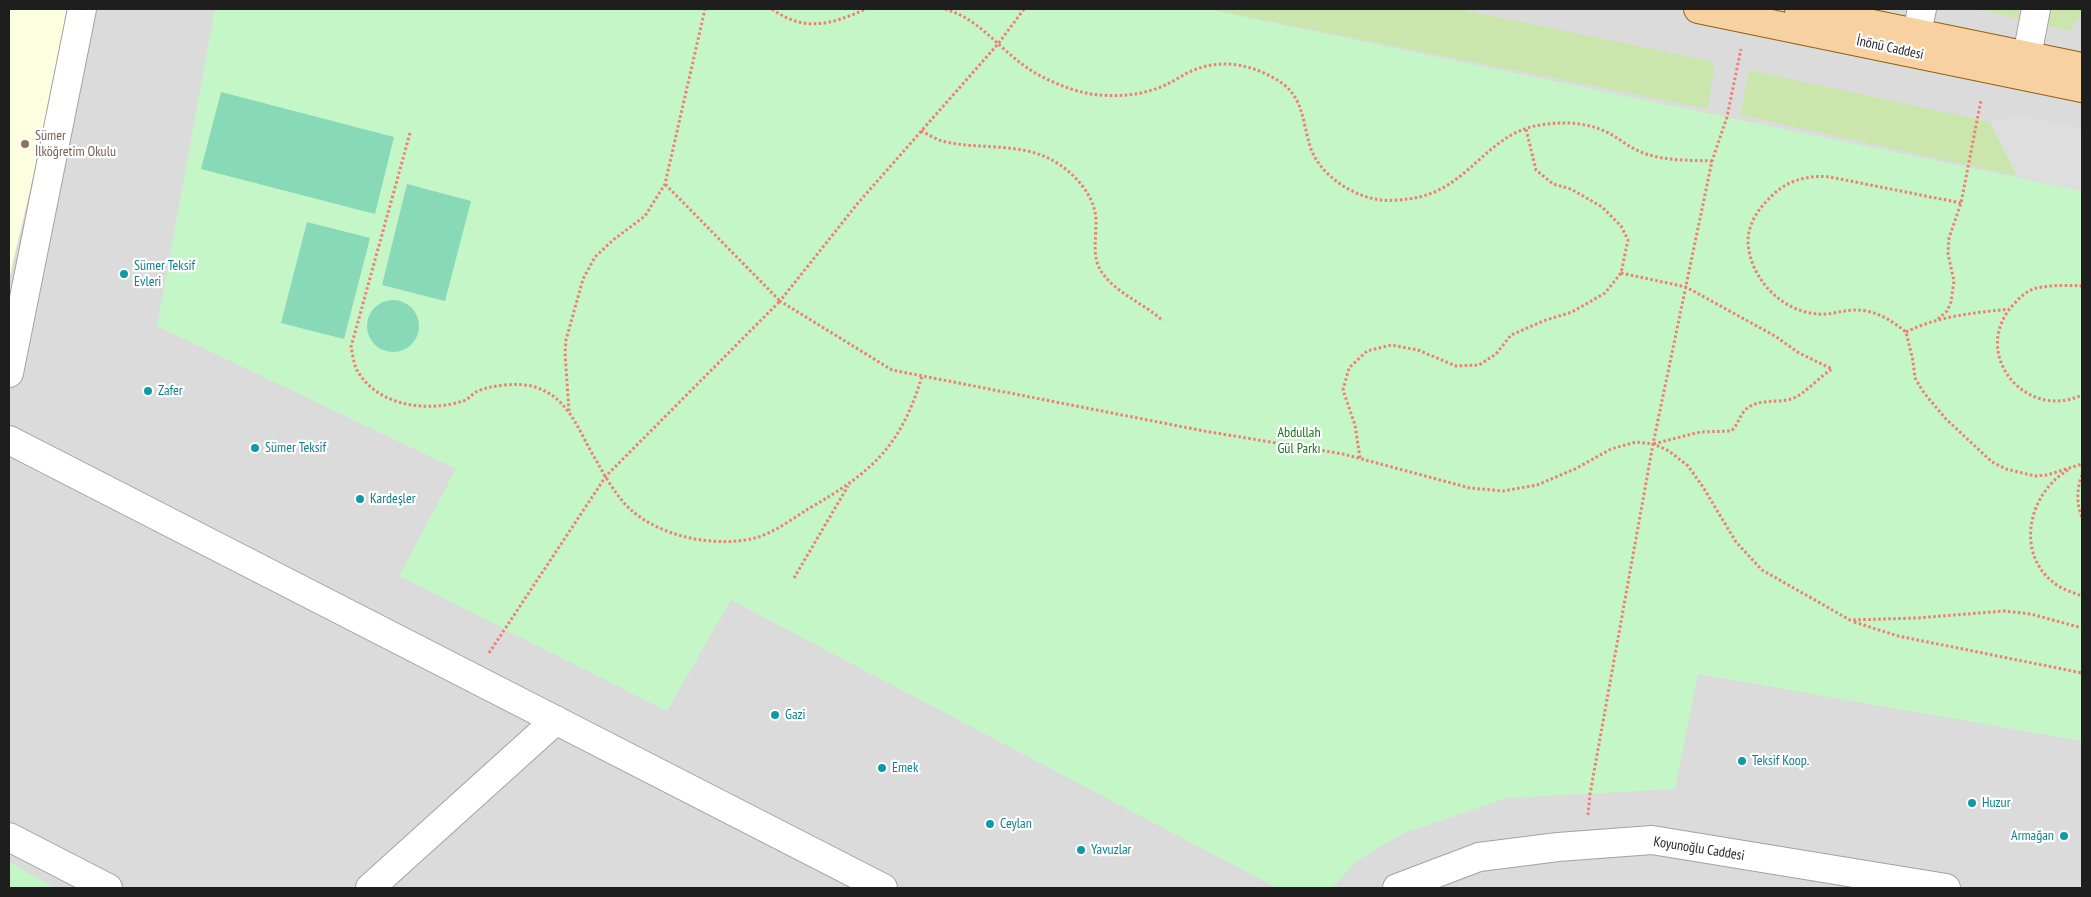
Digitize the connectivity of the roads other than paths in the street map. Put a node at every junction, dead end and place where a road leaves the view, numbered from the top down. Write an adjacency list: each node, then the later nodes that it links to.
1 (82, 9): 8 (street)
2 (1698, 9): 7 (main road, İnönü Caddesi)
3 (1799, 9): 5 (main road, İnönü Caddesi)
4 (2036, 9): 6 (street)
5 (1920, 21): 6 (main road, İnönü Caddesi)
6 (2026, 56): 7 (main road, İnönü Caddesi)
7 (2080, 70)
8 (9, 373)
9 (9, 440): 10 (street)
10 (556, 720): 13 (street); 14 (street)
11 (9, 837): 12 (street)
12 (108, 888)
13 (370, 888)
14 (882, 888)
15 (1397, 888): 16 (street, Koyunoğlu Caddesi)
16 (1946, 888)

